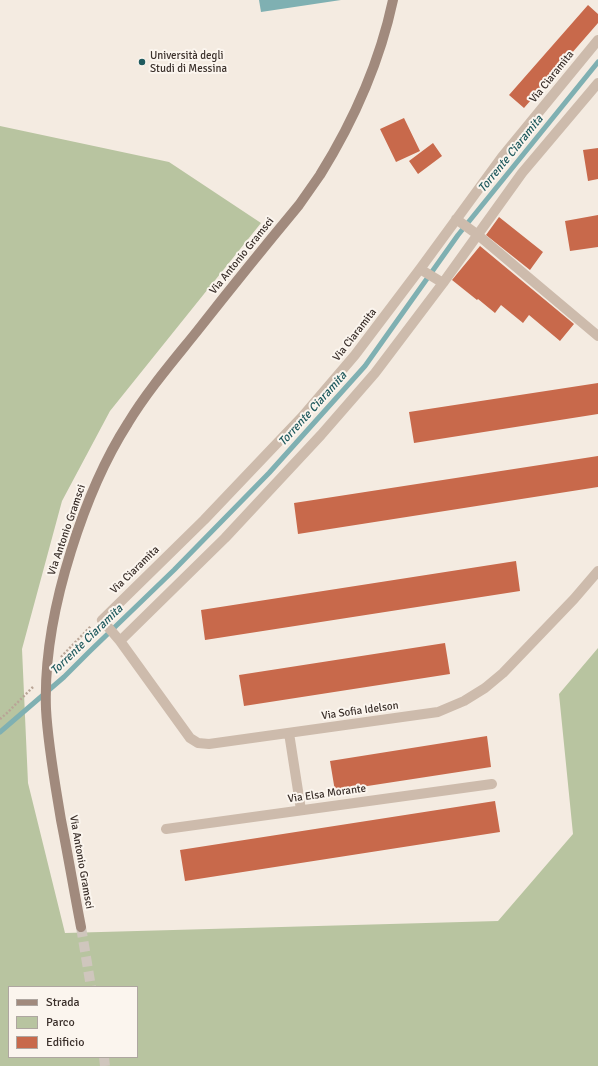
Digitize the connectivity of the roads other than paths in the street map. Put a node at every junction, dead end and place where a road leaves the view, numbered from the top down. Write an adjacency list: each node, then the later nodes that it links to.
1 (393, 0): 16 (main road, Via Antonio Gramsci)
2 (598, 40): 4 (street, Via Ciaramita)
3 (598, 83): 5 (street)
4 (456, 219): 5 (street); 6 (street, Via Ciaramita)
5 (478, 235): 7 (street); 8 (street)
6 (420, 269): 7 (street); 10 (street, Via Ciaramita)
7 (443, 283): 11 (street)
8 (598, 336)
9 (598, 571): 12 (street, Via Sofia Idelson)
10 (102, 620): 11 (street, Via Sofia Idelson)
11 (120, 641): 12 (street, Via Sofia Idelson)
12 (289, 733): 14 (street)
13 (492, 784): 14 (street, Via Elsa Morante)
14 (301, 810): 15 (street, Via Elsa Morante)
15 (166, 829)
16 (81, 927)

